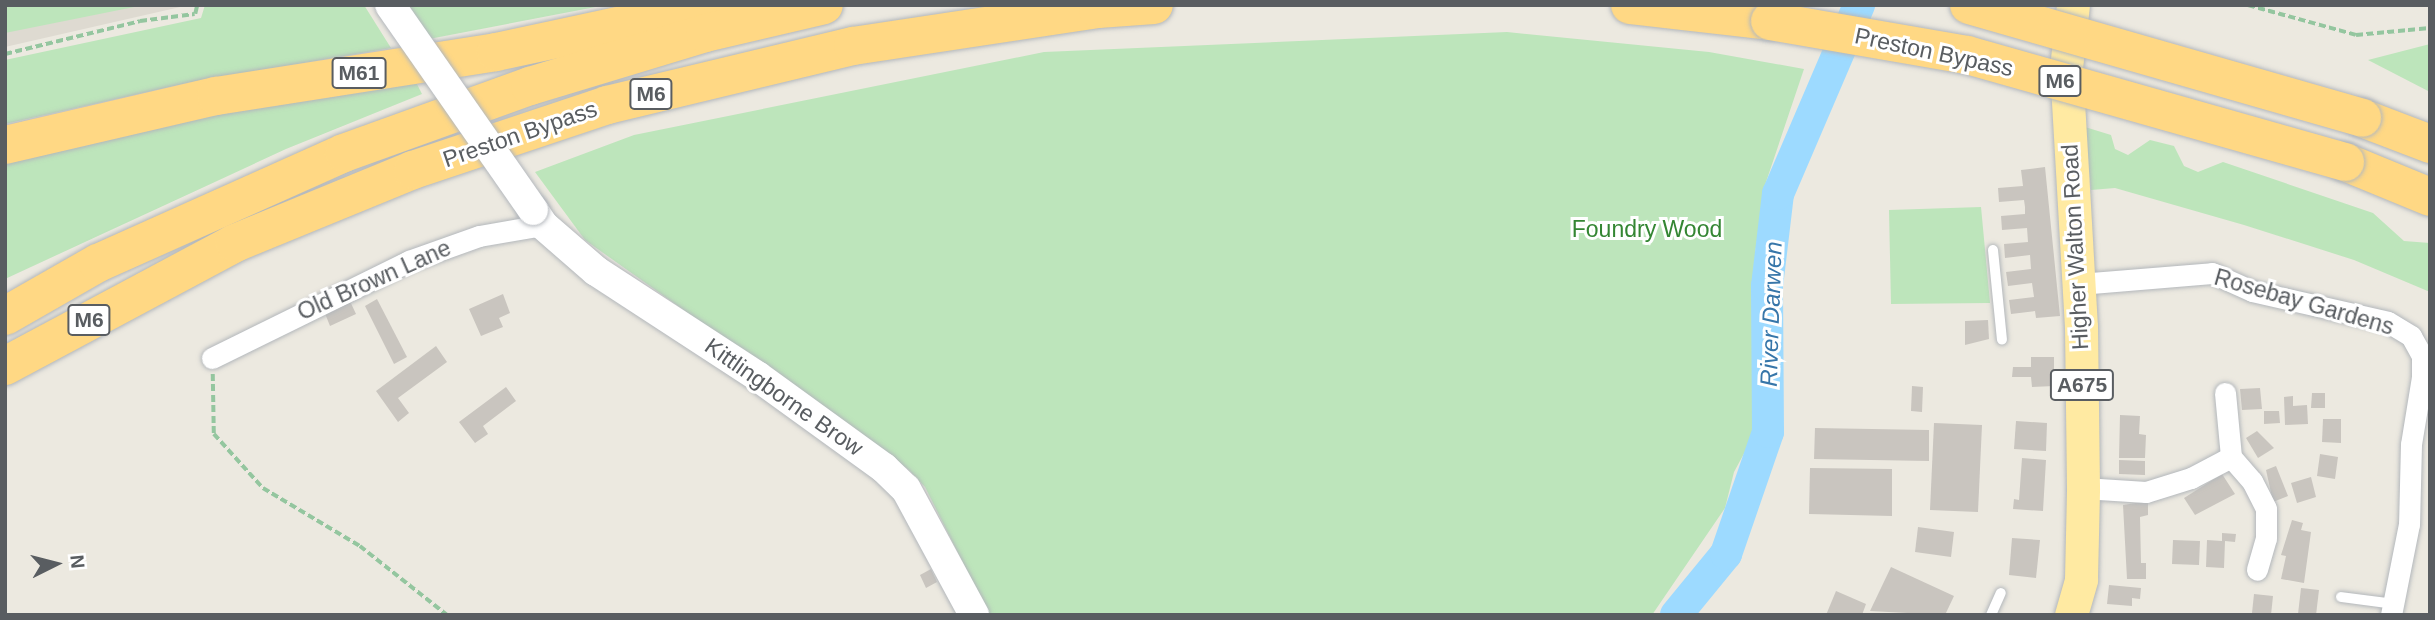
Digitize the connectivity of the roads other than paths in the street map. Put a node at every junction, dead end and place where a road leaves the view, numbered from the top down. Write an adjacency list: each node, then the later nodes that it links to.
1 (390, 5): 11 (street, Kittlingborne Brow, bridge)
2 (824, 5): 7 (highway, M6)
3 (1154, 5): 13 (highway, Preston Bypass / M6)
4 (1630, 5): 10 (highway, Preston Bypass / M6, bridge)
5 (1969, 5): 8 (highway, M6, bridge)
6 (2073, 5): 14 (main road, Higher Walton Road / A675)
7 (710, 19): 9 (highway, M61); 15 (highway, Preston Bypass / M6)
8 (2430, 144)
9 (5, 145)
10 (2430, 197)
11 (538, 218): 18 (street, Old Brown Lane); 28 (street, Kittlingborne Brow)
12 (1993, 250): 16 (lane)
13 (173, 274): 19 (highway, Preston Bypass / M6); 20 (highway)
14 (2079, 284): 17 (street, Rosebay Gardens); 23 (main road, Higher Walton Road / A675)
15 (5, 316)
16 (2002, 340)
17 (2423, 346): 27 (street, Rosebay Gardens)
18 (212, 358)
19 (5, 366)
20 (5, 385)
21 (2225, 393): 22 (street)
22 (2231, 457): 23 (street); 24 (street)
23 (2083, 488): 30 (main road, Higher Walton Road / A675)
24 (2257, 570)
25 (2001, 593): 29 (lane)
26 (2341, 597): 27 (lane)
27 (2392, 609)
28 (974, 615)
29 (1991, 615)
30 (2071, 615)

